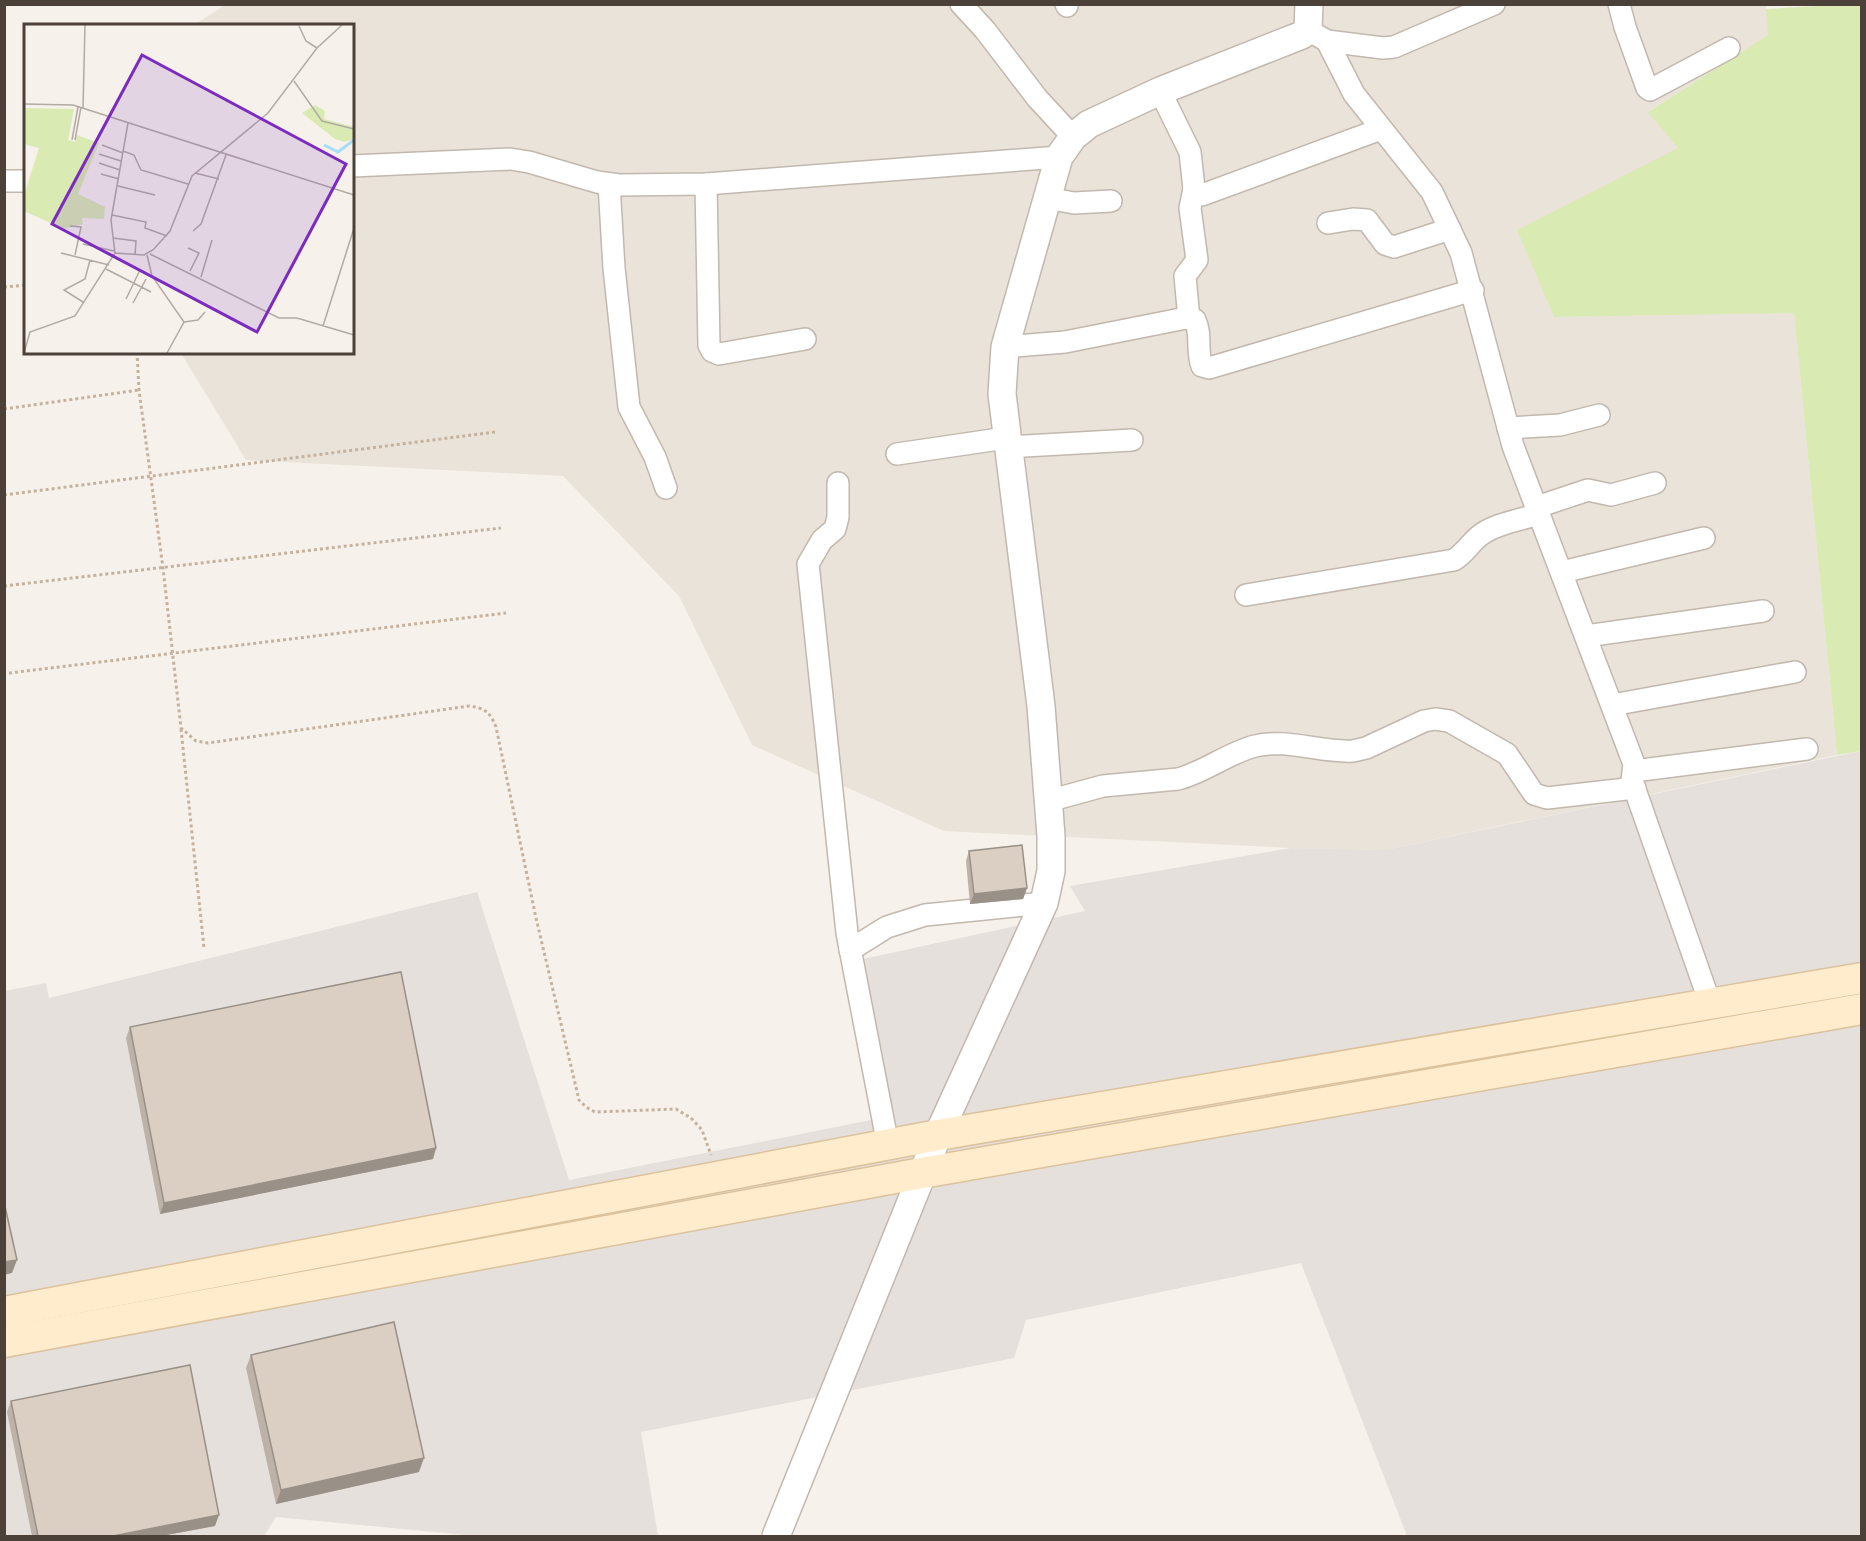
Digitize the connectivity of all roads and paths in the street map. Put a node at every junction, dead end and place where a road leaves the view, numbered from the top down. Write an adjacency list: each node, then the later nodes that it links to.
1 (961, 4): 9 (street)
2 (1494, 4): 4 (street)
3 (1619, 4): 6 (street)
4 (1468, 9): 5 (street)
5 (1314, 25): 7 (street); 8 (street)
6 (1729, 48)
7 (1160, 91): 9 (street); 15 (street)
8 (1381, 129): 15 (street); 19 (street)
9 (1066, 147): 14 (street); 16 (street)
10 (354, 166): 13 (street)
11 (4, 181): 12 (street)
12 (24, 181)
13 (609, 184): 14 (street); 38 (street)
14 (706, 184): 24 (street)
15 (1194, 189): 23 (street)
16 (1047, 198): 17 (street); 25 (street)
17 (1111, 201)
18 (1328, 223): 19 (street)
19 (1450, 229): 22 (street)
20 (24, 285): 21 (path)
21 (4, 287)
22 (1473, 290): 23 (street); 30 (street)
23 (1189, 319): 25 (street)
24 (805, 339)
25 (1005, 347): 33 (street)
26 (137, 354): 27 (path)
27 (139, 390): 28 (path); 35 (path)
28 (4, 409)
29 (1599, 415): 30 (street)
30 (1508, 428): 40 (street)
31 (495, 432): 35 (path)
32 (1132, 440): 33 (street)
33 (1007, 442): 34 (street); 57 (street)
34 (897, 454)
35 (150, 477): 39 (path); 43 (path)
36 (838, 483): 60 (street)
37 (1654, 483): 40 (street)
38 (666, 488)
39 (4, 495)
40 (1538, 510): 44 (street); 46 (street)
41 (501, 528): 43 (path)
42 (1704, 538): 44 (street)
43 (163, 568): 45 (path); 50 (path)
44 (1562, 572): 49 (street)
45 (4, 586)
46 (1246, 595)
47 (1763, 610): 49 (street)
48 (506, 613): 50 (path)
49 (1586, 636): 53 (street)
50 (171, 654): 52 (path); 54 (path)
51 (1795, 672): 53 (street)
52 (9, 673)
53 (1612, 705): 56 (street)
54 (181, 728): 59 (path); 67 (path)
55 (1807, 749): 56 (street)
56 (1634, 780): 57 (street); 62 (street)
57 (1048, 801): 58 (street)
58 (1044, 903): 60 (street); 64 (street)
59 (204, 948)
60 (850, 950): 65 (street)
61 (1862, 978): 62 (main road)
62 (1710, 1003): 64 (main road)
63 (1862, 1009): 66 (main road)
64 (938, 1135): 65 (main road); 66 (street)
65 (888, 1145): 67 (main road)
66 (922, 1173): 69 (main road); 70 (street)
67 (719, 1177): 68 (main road)
68 (4, 1312)
69 (4, 1342)
70 (776, 1536)

